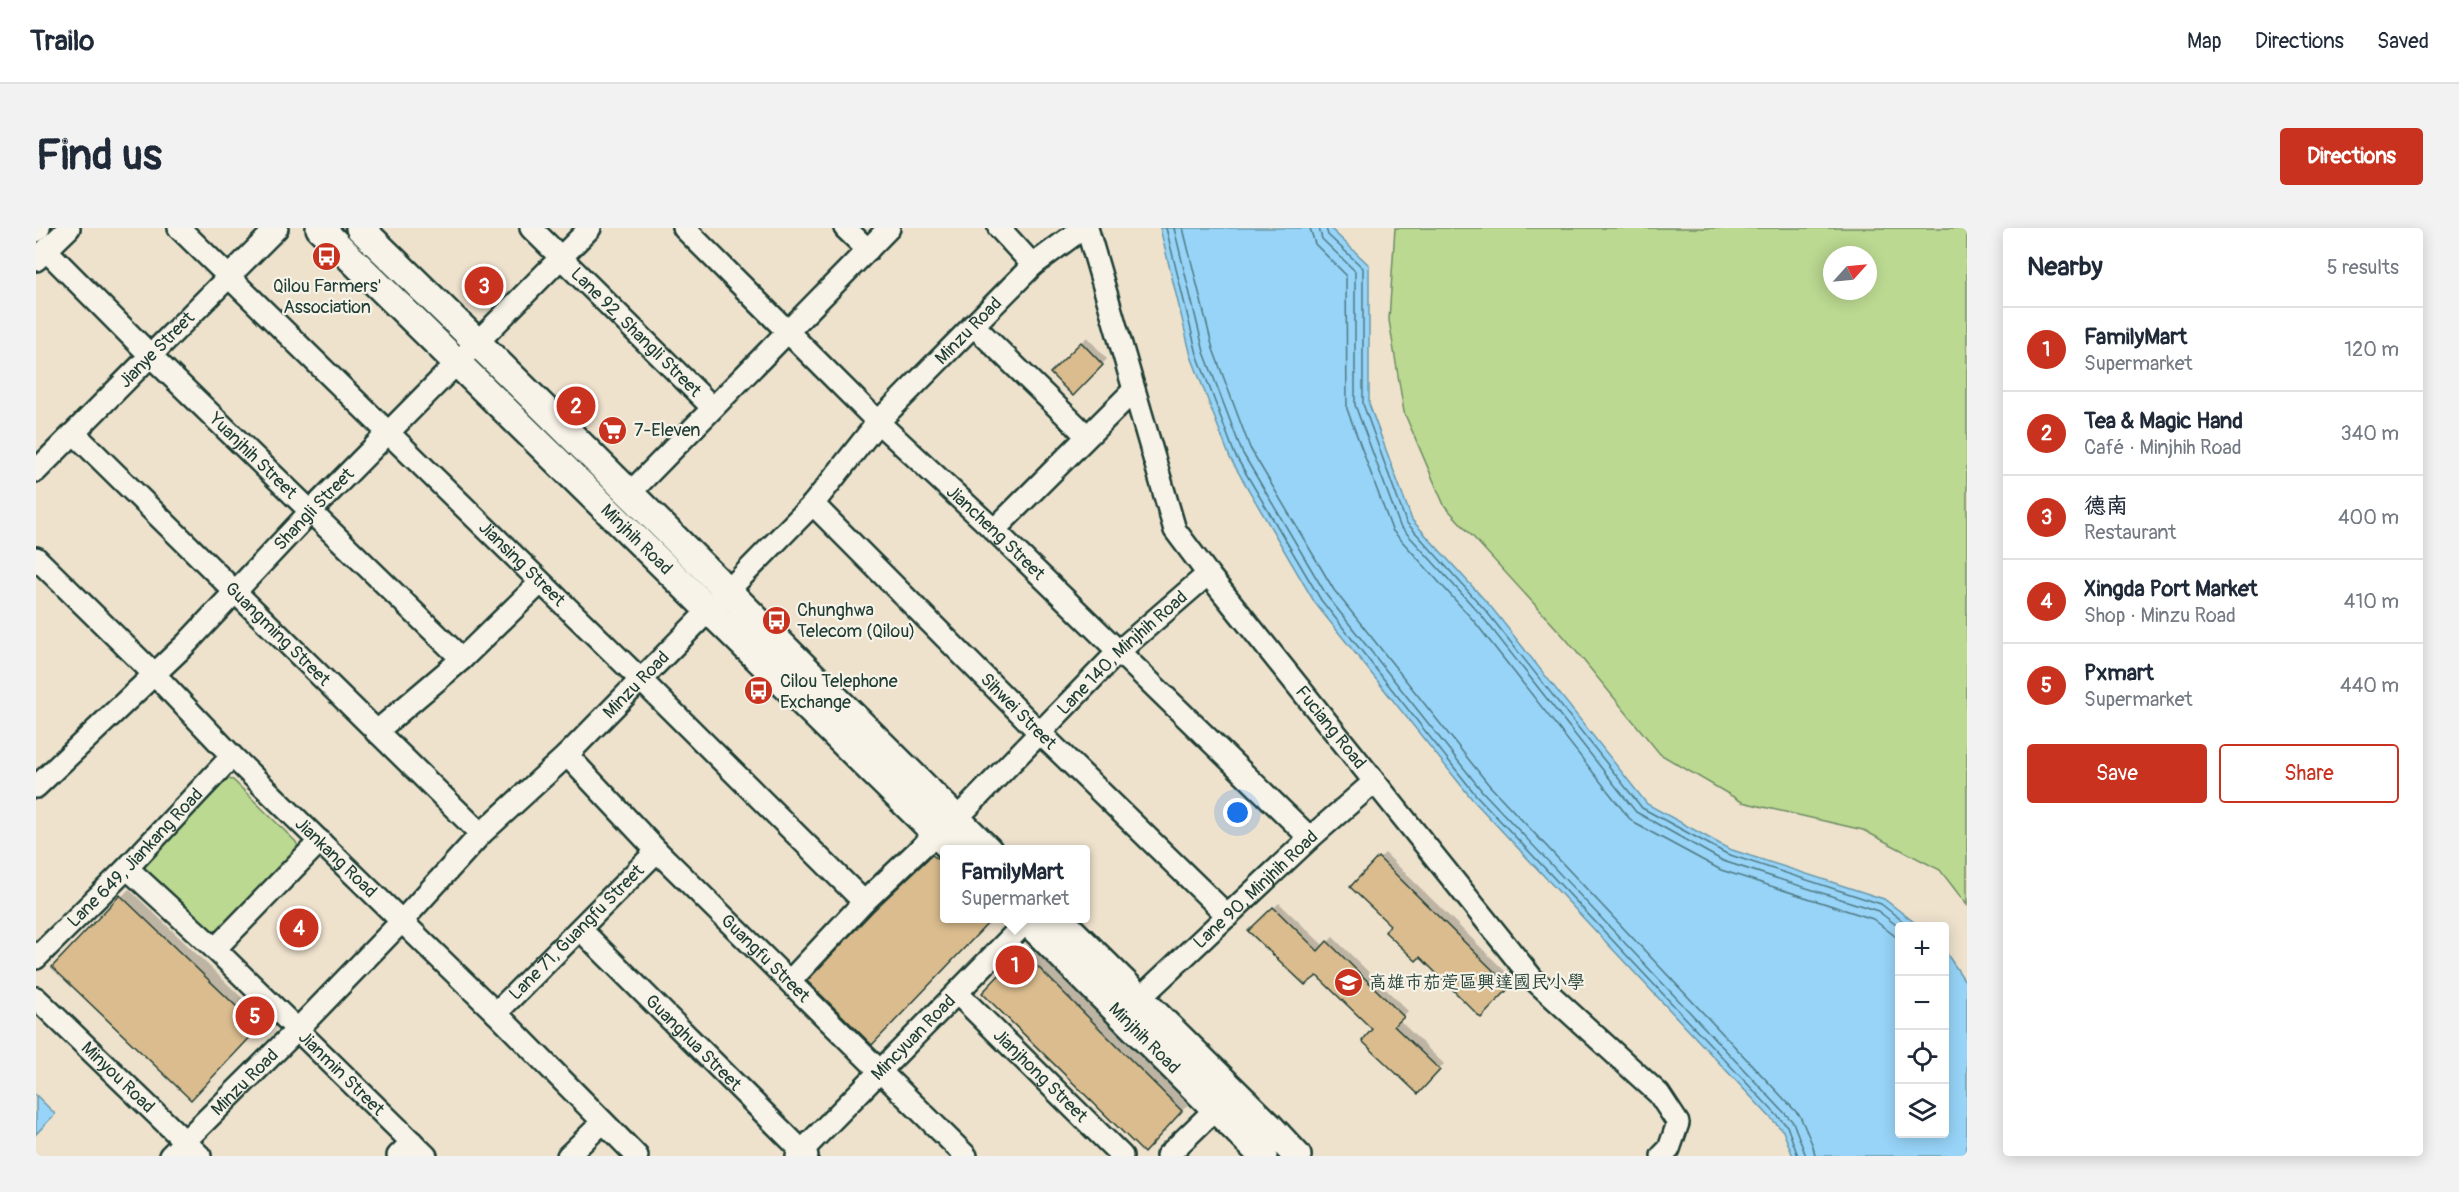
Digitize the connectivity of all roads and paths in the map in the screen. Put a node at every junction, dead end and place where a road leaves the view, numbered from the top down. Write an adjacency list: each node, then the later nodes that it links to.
1 (69, 228): 14 (street)
2 (178, 228): 17 (street, Jiansing Street)
3 (277, 228): 17 (street, Jianye Street)
4 (320, 228): 22 (main road, Minjhih Road)
5 (360, 228): 20 (main road, Minjhih Road)
6 (531, 228): 15 (street, Lane 92, Shangli Street)
7 (590, 228): 15 (street, Shangli Street)
8 (684, 228): 19 (street, Jiancheng Street)
9 (845, 228): 13 (street)
10 (889, 228): 13 (street)
11 (999, 228): 16 (street)
12 (1085, 228): 16 (street, Minzu Road); 23 (street, Fuciang Road)
13 (868, 250): 19 (street)
14 (41, 255): 21 (street, Yuanjhih Street)
15 (561, 257): 20 (street, Shangli Street); 24 (street, Lane 92, Shangli Street)
16 (1032, 265): 18 (street, Minzu Road)
17 (229, 279): 21 (street, Jianye Street); 27 (street, Jiansing Street)
18 (973, 325): 25 (street, Minzu Road); 28 (street)
19 (787, 332): 24 (street); 25 (street, Jiancheng Street)
20 (478, 341): 22 (street, Shangli Street); 30 (main road, Minjhih Road)
21 (152, 357): 26 (street, Jianye Street); 32 (street, Yuanjhih Street)
22 (458, 362): 27 (street, Shangli Street); 39 (main road, Minjhih Road)
23 (1133, 391): 28 (street); 35 (street, Fuciang Road)
24 (712, 407): 30 (street)
25 (878, 422): 31 (street, Minzu Road); 33 (street, Jiancheng Street)
26 (74, 433): 29 (street, Jianye Street); 37 (street, Guangming Street)
27 (389, 433): 32 (street, Shangli Street); 36 (street, Jiansing Street)
28 (1086, 435): 33 (street)
29 (36, 471)
30 (629, 494): 38 (main road, Minjhih Road)
31 (813, 504): 38 (street, Minzu Road); 45 (street, Sihwei Street)
32 (311, 511): 37 (street, Shangli Street); 41 (street, Yuanjhih Street)
33 (994, 530): 40 (street, Jiancheng Street)
34 (36, 558): 42 (street, Jiankang Road)
35 (1208, 574): 40 (street, Lane 140, Minjhih Road); 49 (street, Fuciang Road)
36 (540, 584): 41 (street); 43 (street, Jiansing Street)
37 (235, 591): 42 (street, Shangli Street); 44 (street, Guangming Street)
38 (727, 591): 39 (street, Minzu Road); 51 (main road, Minjhih Road)
39 (708, 611): 43 (street, Minzu Road); 51 (main road, Minjhih Road)
40 (1118, 652): 45 (street, Lane 140, Minjhih Road); 52 (street, Jiancheng Street)
41 (462, 659): 44 (street)
42 (155, 675): 47 (street, Jiankang Road); 48 (street, Shangli Street)
43 (640, 679): 46 (street, Minzu Road); 57 (street, Jiansing Street)
44 (376, 732): 50 (street, Guangming Street)
45 (1039, 732): 51 (street, Lane 140, Minjhih Road); 58 (street, Sihwei Street)
46 (567, 755): 50 (street, Minzu Road); 55 (street, Guangfu Street)
47 (232, 756): 53 (street, Jiankang Road); 56 (street, Lane 649, Jiankang Road)
48 (38, 780)
49 (1374, 782): 52 (street, Lane 90, Minjhih Road); 87 (street, Fuciang Road)
50 (482, 834): 59 (street, Minzu Road)
51 (950, 835): 54 (main road, Minjhih Road); 57 (street, Lane 140, Minjhih Road)
52 (1310, 838): 58 (street, Lane 90, Minjhih Road)
53 (320, 841): 59 (street, Jiankang Road); 64 (street)
54 (977, 845)
55 (657, 851): 63 (street, Lane 71, Guangfu Street); 66 (street, Guangfu Street)
56 (127, 868): 64 (street, Jianmin Street); 65 (street, Lane 649, Jiankang Road)
57 (864, 902): 66 (street, Lane 140, Minjhih Road)
58 (1228, 916): 69 (street, Lane 90, Minjhih Road)
59 (401, 922): 70 (street, Jiankang Road); 71 (street, Minzu Road)
60 (1024, 923): 67 (street, Mincyuan Road)
61 (1030, 923): 73 (main road, Minjhih Road)
62 (1063, 923): 69 (main road, Minjhih Road)
63 (581, 930): 70 (street, Lane 71, Guangfu Street); 77 (street, Guanghua Street)
64 (215, 949): 71 (street, Jianmin Street)
65 (36, 958)
66 (790, 981): 72 (street, Guangfu Street)
67 (958, 994): 72 (street, Mincyuan Road); 83 (street, Jianjhong Street)
68 (36, 998): 75 (street, Minyou Road)
69 (1139, 999): 73 (main road, Minjhih Road)
70 (496, 1013): 74 (street, Jiankang Road)
71 (297, 1030): 75 (street, Minzu Road); 76 (street, Jianmin Street)
72 (880, 1071): 77 (street, Mincyuan Road); 82 (street, Guangfu Street)
73 (1225, 1100): 84 (street); 85 (main road, Minjhih Road); 86 (main road, Minjhih Road)
74 (603, 1122): 80 (street); 81 (street, Jiankang Road)
75 (185, 1141): 78 (street, Minzu Road); 79 (street, Minyou Road)
76 (412, 1151)
77 (802, 1154)
78 (170, 1156)
79 (200, 1156)
80 (568, 1156)
81 (637, 1156)
82 (966, 1156)
83 (1122, 1156)
84 (1167, 1156)
85 (1263, 1156)
86 (1297, 1156)
87 (1662, 1156)

